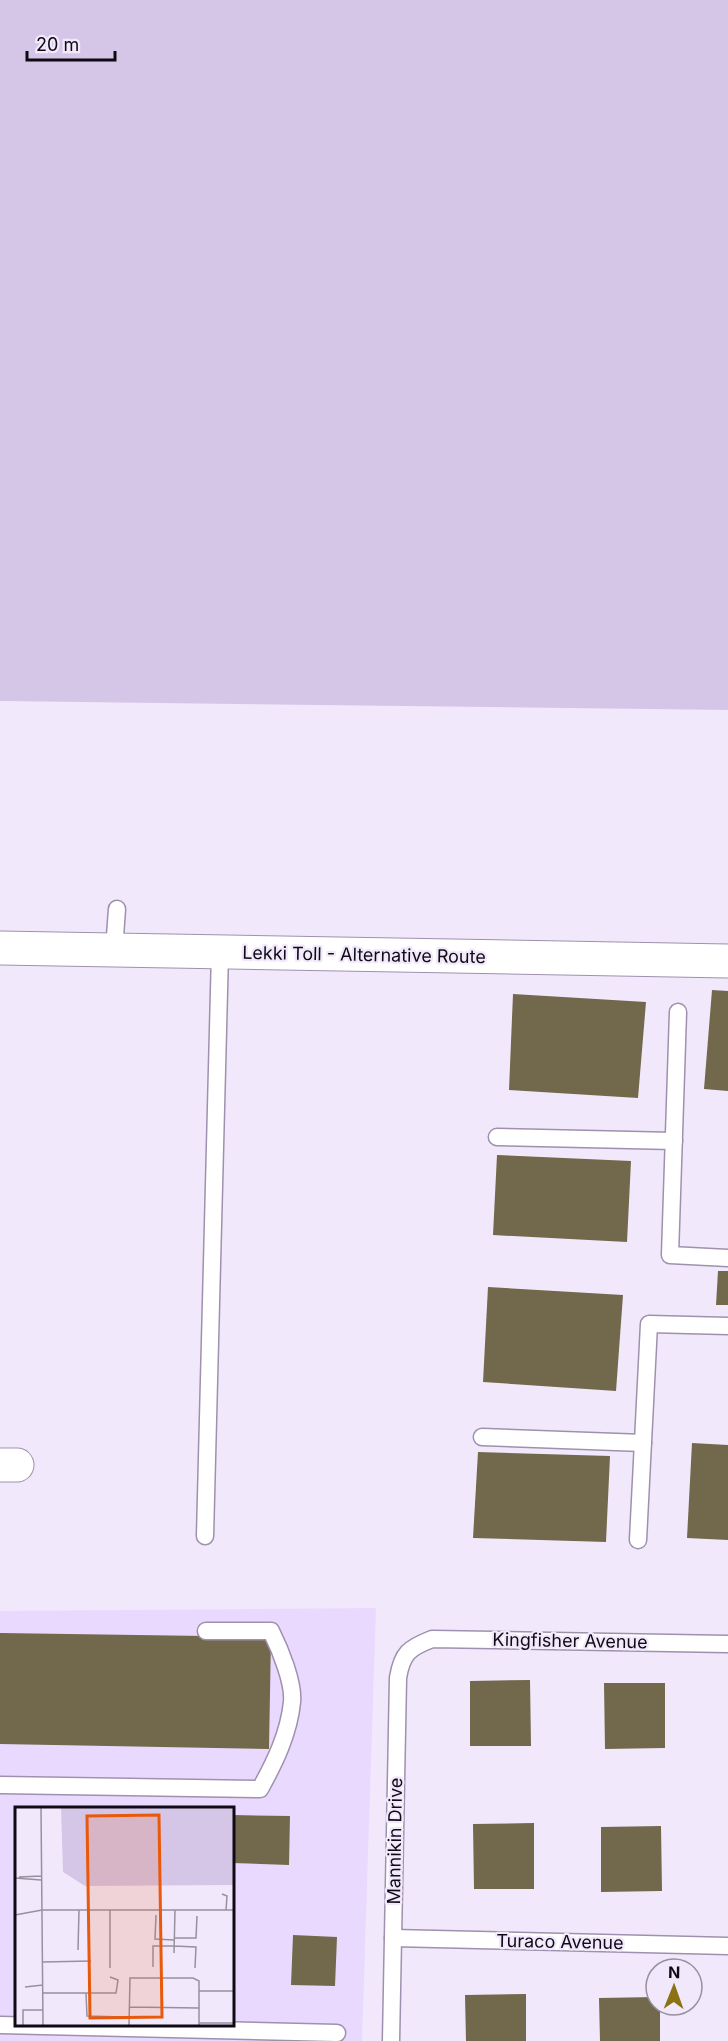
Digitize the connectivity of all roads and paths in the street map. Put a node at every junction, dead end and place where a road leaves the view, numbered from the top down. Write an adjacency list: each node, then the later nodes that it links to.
1 (117, 909): 3 (lane)
2 (0, 948): 3 (street, Lekki Toll - Alternative Route)
3 (114, 950): 4 (street, Lekki Toll - Alternative Route)
4 (220, 952): 5 (street, Lekki Toll - Alternative Route); 13 (lane)
5 (728, 961)
6 (678, 1012): 8 (lane)
7 (497, 1137): 8 (lane)
8 (674, 1141): 9 (lane)
9 (728, 1258)
10 (728, 1326): 12 (lane)
11 (482, 1437): 12 (lane)
12 (643, 1443): 14 (lane)
13 (205, 1536)
14 (638, 1540)
15 (206, 1631): 18 (lane)
16 (728, 1644): 17 (lane, Kingfisher Avenue)
17 (413, 1647): 19 (lane, Mannikin Drive)
18 (0, 1785)
19 (393, 1938): 20 (lane, Turaco Avenue); 25 (lane, Mannikin Drive)
20 (728, 1946)
21 (0, 2025): 22 (lane)
22 (15, 2025)
23 (42, 2026): 24 (lane)
24 (337, 2033)
25 (391, 2041)

